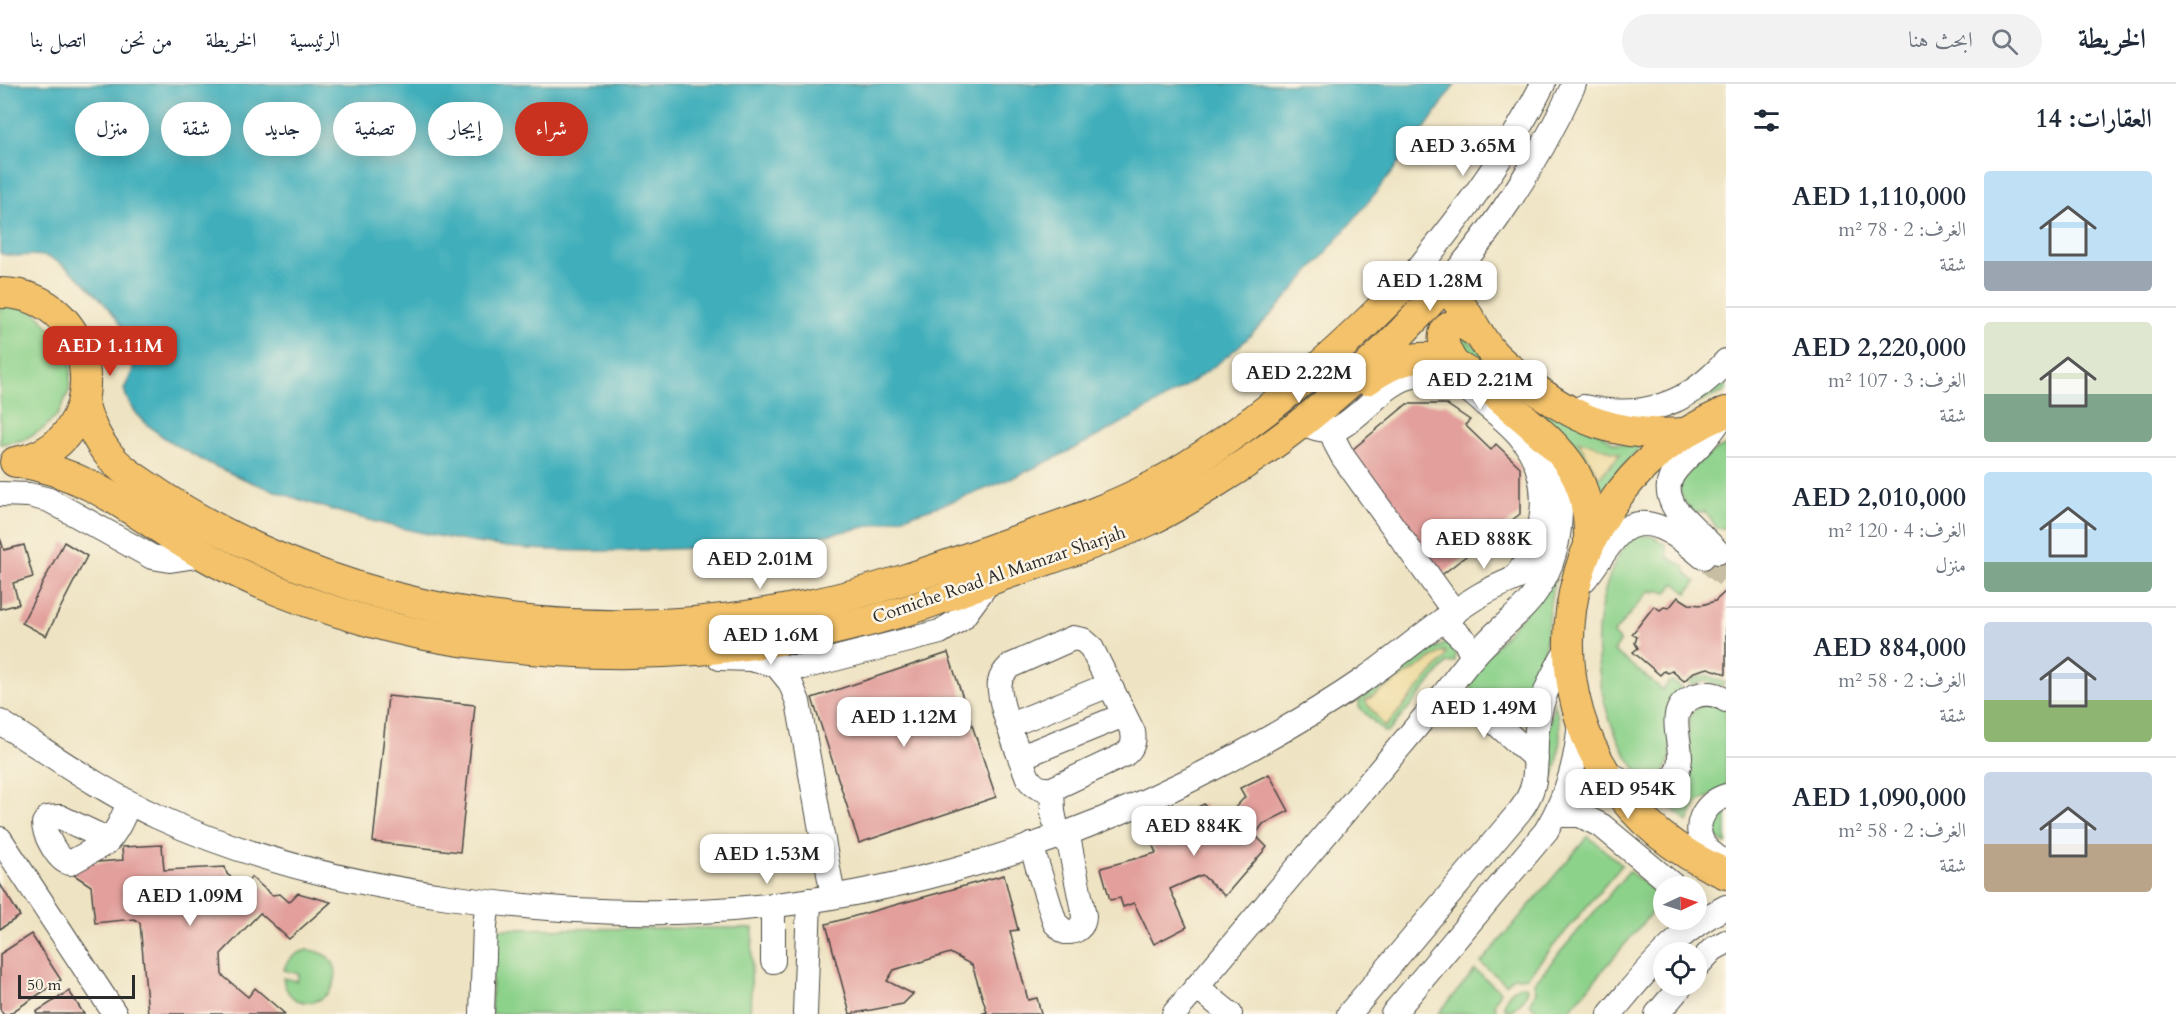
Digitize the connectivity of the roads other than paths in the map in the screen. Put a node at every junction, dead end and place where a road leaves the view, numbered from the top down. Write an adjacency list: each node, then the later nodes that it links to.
1 (1543, 84): 3 (street, Corniche Road Al Mamzar Sharjah)
2 (1574, 84): 4 (street, Corniche Road Al Mamzar Sharjah)
3 (1405, 284): 4 (main road); 9 (main road, Corniche Road Al Mamzar Sharjah)
4 (1443, 287): 6 (main road); 13 (main road, Corniche Road Al Mamzar Sharjah)
5 (1, 292): 11 (main road)
6 (1479, 334): 8 (main road); 10 (main road)
7 (1726, 361): 10 (street)
8 (1454, 364): 13 (main road); 14 (main road)
9 (1307, 377): 11 (main road, Corniche Road Al Mamzar Sharjah); 13 (main road)
10 (1548, 399): 15 (main road)
11 (83, 402): 16 (main road)
12 (1726, 412): 15 (main road); 23 (street)
13 (1330, 415): 21 (main road, Corniche Road Al Mamzar Sharjah); 22 (street); 24 (street)
14 (1533, 426): 18 (main road); 20 (street)
15 (1684, 433): 18 (main road)
16 (10, 463): 19 (main road, Corniche Road Al Mamzar Sharjah)
17 (0, 494): 19 (street)
18 (1589, 543): 23 (main road)
19 (203, 555): 26 (main road, Corniche Road Al Mamzar Sharjah)
20 (1551, 563): 22 (street); 27 (street)
21 (990, 580): 26 (main road, Corniche Road Al Mamzar Sharjah); 28 (street)
22 (1511, 582): 24 (street)
23 (1574, 590): 25 (main road)
24 (1450, 617): 27 (street); 47 (street)
25 (1569, 648): 35 (main road); 41 (street)
26 (682, 652): 29 (street)
27 (1473, 657): 31 (street)
28 (812, 665): 29 (street); 33 (street)
29 (777, 666): 33 (street)
30 (1109, 685): 34 (street); 37 (street); 37 (street)
31 (1445, 693): 41 (street); 67 (street)
32 (1726, 700): 42 (street)
33 (798, 702): 55 (street)
34 (1124, 715): 40 (street); 43 (street)
35 (1580, 717): 42 (main road); 46 (street)
36 (0, 722): 39 (street)
37 (1010, 726): 40 (street)
38 (0, 742): 39 (street)
39 (54, 757): 45 (street)
40 (1021, 757): 43 (street)
41 (1536, 759): 61 (street)
42 (1604, 771): 52 (main road)
43 (1052, 789): 47 (street)
44 (1726, 796): 51 (street)
45 (129, 803): 49 (street); 57 (street)
46 (1556, 815): 53 (street); 54 (street)
47 (1062, 834): 50 (street); 50 (street)
48 (0, 839): 69 (street)
49 (109, 840)
50 (1031, 845): 55 (street)
51 (1726, 864)
52 (1726, 874)
53 (1662, 876)
54 (1501, 885): 61 (street); 75 (street)
55 (832, 896): 56 (street)
56 (809, 900): 58 (street); 71 (street)
57 (488, 903): 58 (street); 70 (street)
58 (773, 905): 65 (street)
59 (1726, 907): 60 (street)
60 (1707, 916)
61 (1431, 917): 74 (street)
62 (1683, 930): 66 (street)
63 (1726, 942): 64 (street)
64 (1707, 955)
65 (773, 961)
66 (1644, 974): 76 (street); 77 (street)
67 (1197, 987): 72 (street); 73 (street)
68 (1672, 996): 78 (street)
69 (114, 1014)
70 (482, 1014)
71 (805, 1014)
72 (1174, 1014)
73 (1230, 1014)
74 (1348, 1014)
75 (1393, 1014)
76 (1610, 1014)
77 (1635, 1014)
78 (1657, 1014)

